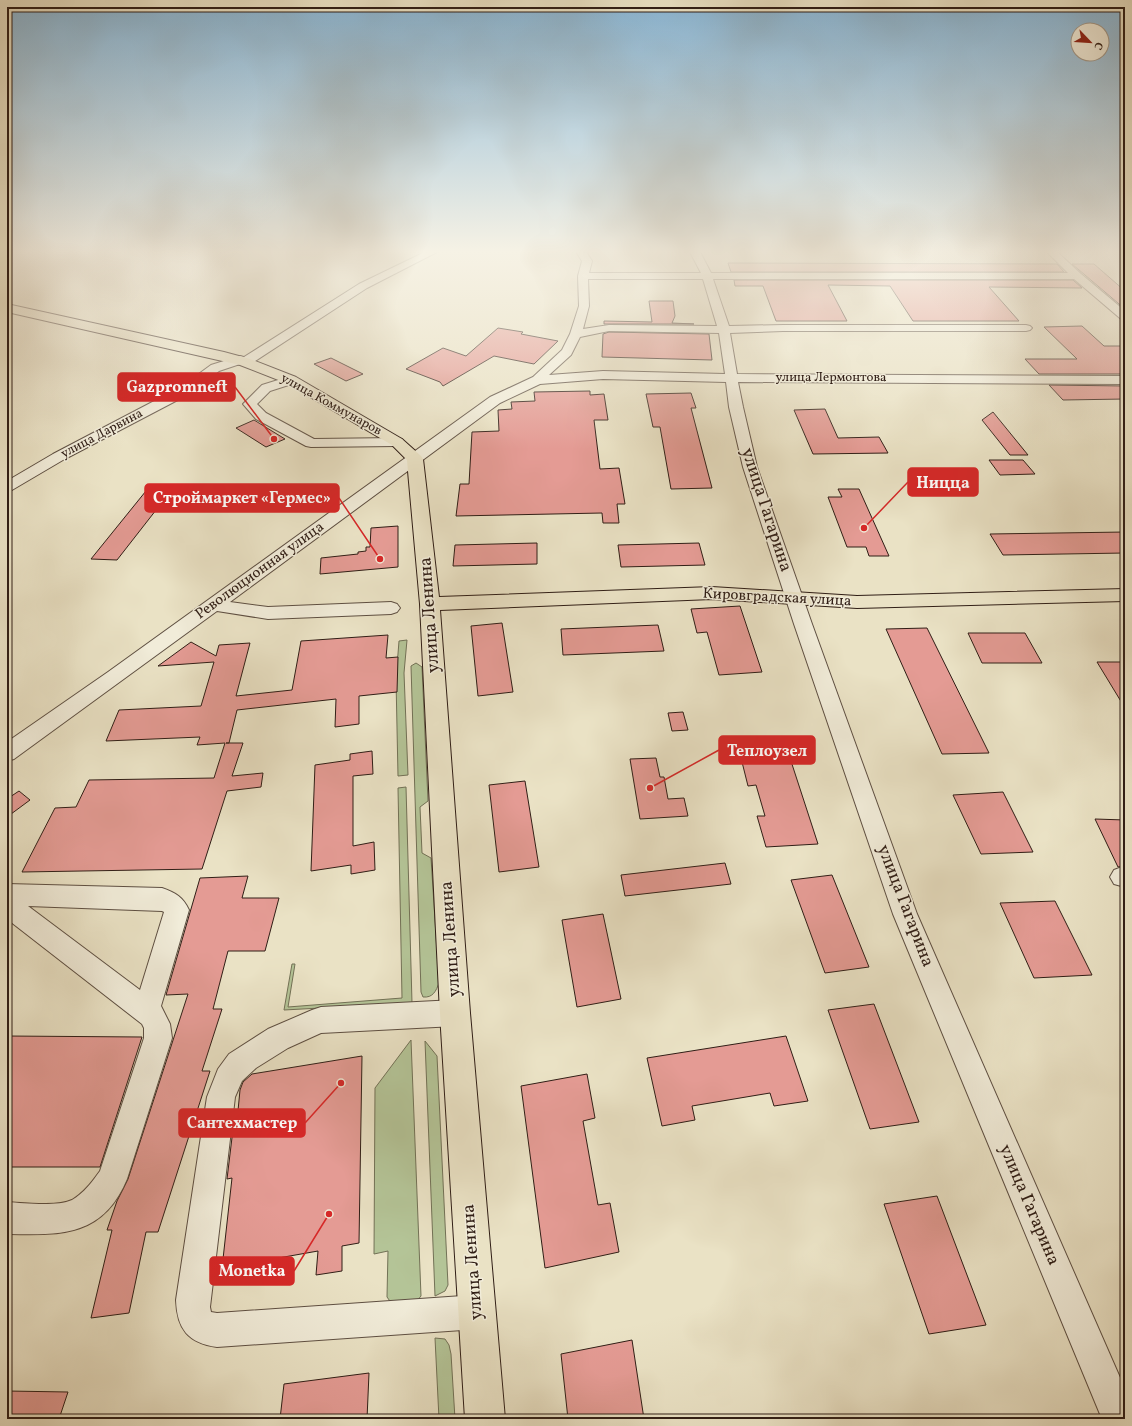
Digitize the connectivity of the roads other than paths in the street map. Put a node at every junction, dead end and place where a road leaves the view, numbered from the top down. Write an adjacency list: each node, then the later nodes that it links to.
1 (45, 317): 8 (main road, улица Коммунаров)
2 (314, 317): 8 (street, улица Дарвина)
3 (581, 317): 7 (street)
4 (720, 317): 6 (street, улица Гагарина)
5 (1026, 328): 6 (street)
6 (724, 330): 7 (street); 9 (street, улица Гагарина)
7 (576, 334): 11 (street)
8 (242, 361): 10 (main road, улица Коммунаров); 15 (street, улица Дарвина)
9 (731, 378): 11 (street, улица Лермонтова); 12 (street, улица Лермонтова); 17 (street, улица Гагарина)
10 (291, 380): 13 (main road, улица Коммунаров); 13 (street)
11 (537, 380): 14 (street, Революционная улица)
12 (1125, 380)
13 (397, 442): 14 (main road, улица Коммунаров)
14 (415, 459): 18 (main road, улица Ленина); 19 (street, Революционная улица)
15 (7, 487)
16 (1125, 595): 17 (main road, Кировградская улица)
17 (794, 597): 18 (main road, Кировградская улица); 29 (street, улица Гагарина)
18 (430, 604): 24 (main road, улица Ленина)
19 (214, 605): 20 (street); 21 (street, Революционная улица)
20 (391, 608)
21 (7, 753)
22 (7, 895): 25 (street)
23 (7, 905): 25 (street)
24 (455, 1013): 27 (main road, улица Ленина); 27 (street)
25 (150, 1014): 26 (street)
26 (7, 1218)
27 (477, 1312): 28 (main road, улица Ленина)
28 (485, 1419)
29 (1120, 1419)

